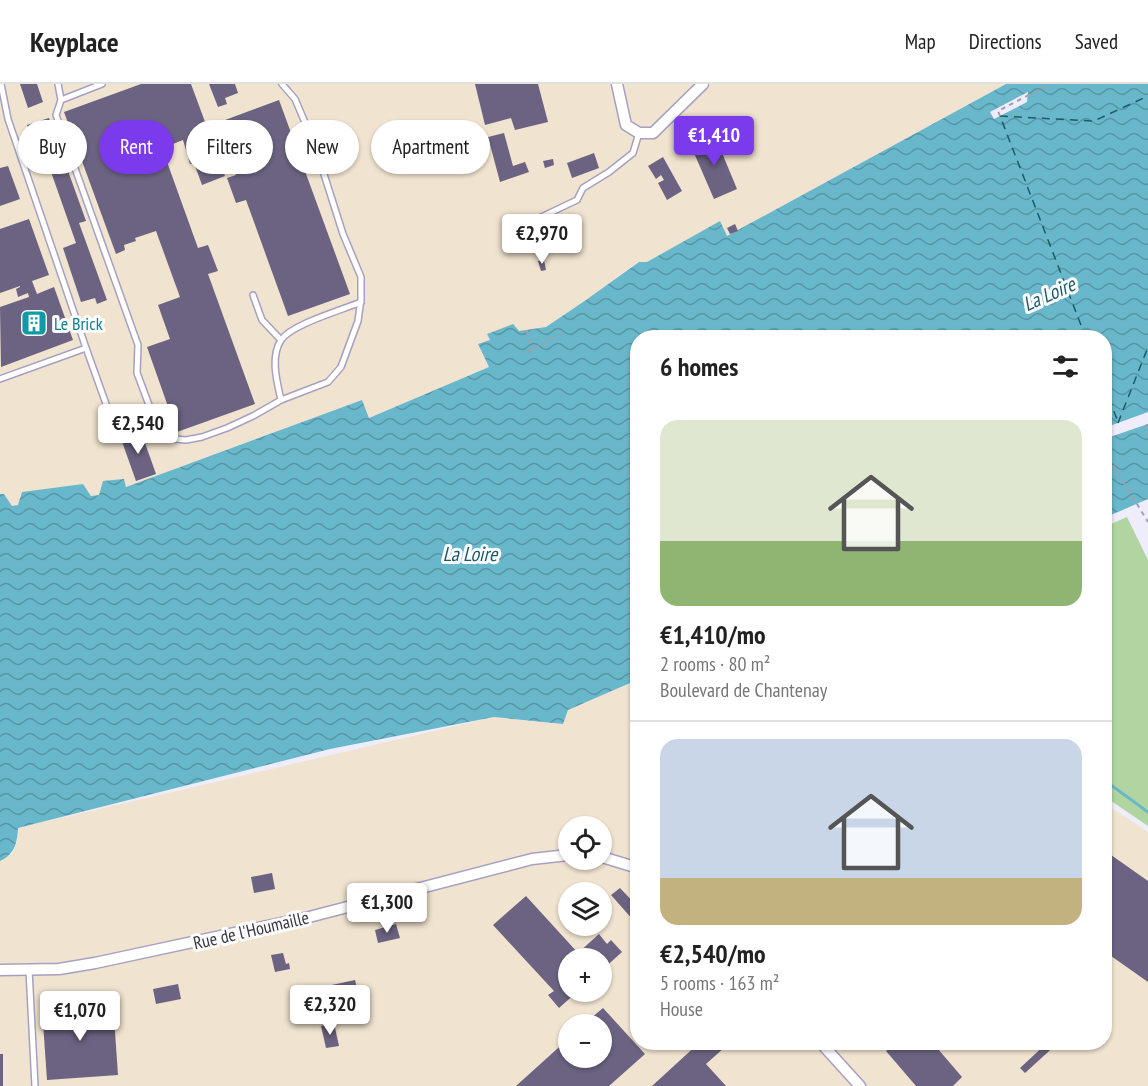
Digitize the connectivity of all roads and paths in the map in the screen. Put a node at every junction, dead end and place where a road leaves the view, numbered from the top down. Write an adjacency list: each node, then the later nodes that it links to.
1 (1, 84): 17 (lane)
2 (58, 84): 8 (lane)
3 (102, 84): 8 (lane)
4 (282, 84): 13 (lane)
5 (617, 84): 10 (street)
6 (704, 84): 10 (street)
7 (1050, 84): 9 (path)
8 (61, 100): 21 (lane)
9 (1000, 116)
10 (639, 134): 11 (lane)
11 (516, 229)
12 (253, 295): 16 (lane)
13 (361, 302): 16 (lane); 21 (lane)
14 (527, 331): 18 (path)
15 (561, 334): 18 (path)
16 (281, 340): 21 (lane)
17 (86, 348): 20 (lane); 23 (lane)
18 (533, 349): 19 (path)
19 (527, 352)
20 (0, 379)
21 (281, 400)
22 (1147, 424): 24 (path)
23 (115, 429)
24 (1148, 443)
25 (1112, 463): 26 (path)
26 (1147, 521)
27 (558, 856): 31 (street, Rue de l'Houmaille)
28 (612, 860): 29 (street)
29 (630, 866)
30 (0, 970): 31 (street, Rue de l'Houmaille)
31 (29, 970): 33 (lane)
32 (827, 1050): 34 (street)
33 (35, 1086)
34 (860, 1086)

